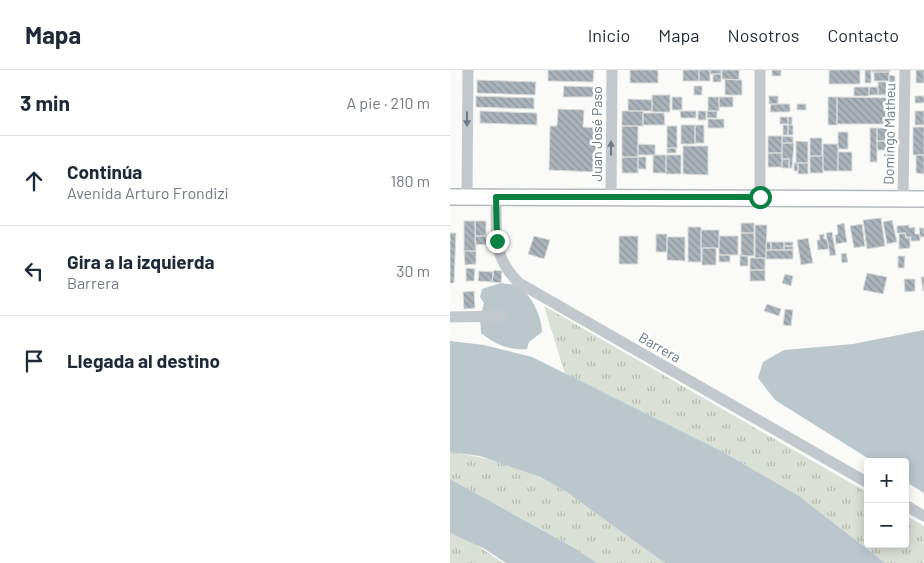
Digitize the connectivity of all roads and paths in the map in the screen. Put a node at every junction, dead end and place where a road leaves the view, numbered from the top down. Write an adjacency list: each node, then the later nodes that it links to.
1 (468, 70): 6 (street, one-way to 6)
2 (612, 70): 8 (street, Juan José Paso, one-way to 2)
3 (760, 70): 9 (street)
4 (905, 70): 10 (street, Domingo Matheu)
5 (450, 197): 6 (main road)
6 (467, 197): 7 (main road)
7 (496, 197): 8 (main road); 14 (street, Barrera)
8 (611, 197): 9 (main road)
9 (760, 197): 10 (main road)
10 (903, 199): 11 (main road)
11 (924, 199)
12 (503, 316): 13 (street)
13 (450, 317)
14 (864, 481)
15 (909, 507): 16 (street)
16 (924, 516)

